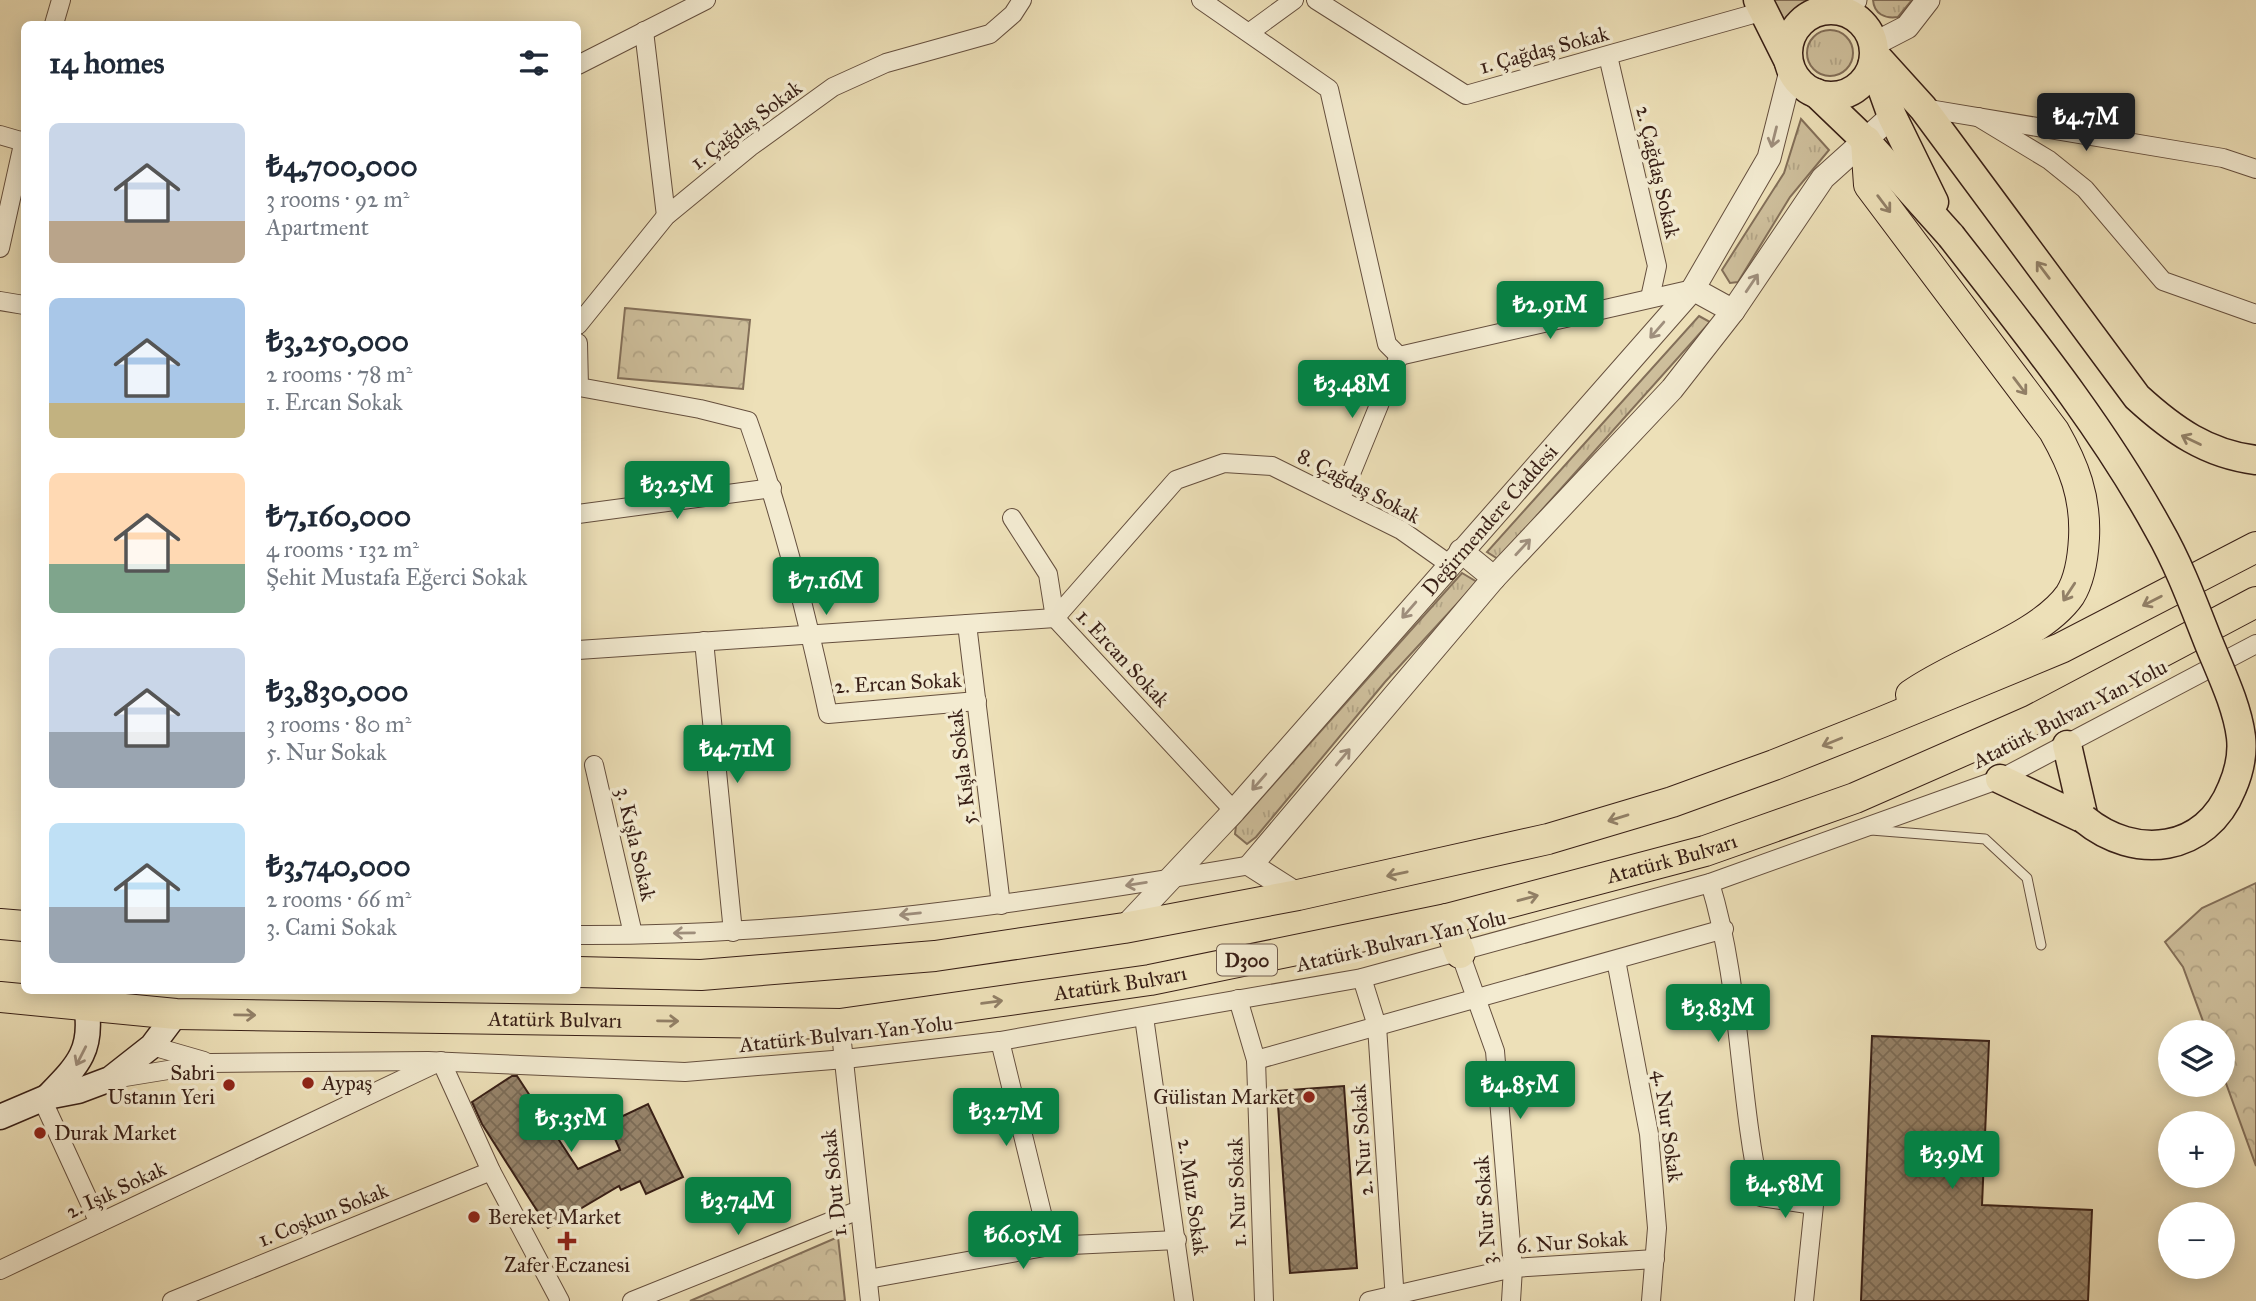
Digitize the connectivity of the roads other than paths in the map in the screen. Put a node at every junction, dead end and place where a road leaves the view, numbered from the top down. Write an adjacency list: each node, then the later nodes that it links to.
1 (61, 0): 10 (street)
2 (706, 0): 11 (street)
3 (1022, 0): 26 (street, 1. Çağdaş Sokak)
4 (1201, 0): 12 (street)
5 (1294, 0): 12 (street)
6 (1316, 0): 14 (street, 1. Çağdaş Sokak)
7 (1928, 0): 13 (street)
8 (1843, 5): 13 (main road); 16 (main road)
9 (1761, 6): 14 (street, 1. Çağdaş Sokak); 16 (main road)
10 (55, 21)
11 (644, 32): 15 (street); 26 (street)
12 (1250, 32): 36 (street)
13 (1874, 54): 17 (main road); 18 (main road); 19 (main road)
14 (1608, 56): 30 (street, 2. Çağdaş Sokak)
15 (581, 64)
16 (1790, 65): 17 (main road); 29 (street, Değirmendere Caddesi, one-way to 29)
17 (1816, 93): 22 (main road)
18 (1923, 108): 20 (street); 38 (main road, one-way to 18)
19 (1892, 116): 22 (street, Değirmendere Caddesi); 27 (main road)
20 (1979, 117): 25 (street); 34 (street)
21 (0, 135): 23 (street)
22 (1867, 141): 27 (main road); 33 (street, Değirmendere Caddesi, one-way to 22); 54 (highway, one-way to 54)
23 (21, 149)
24 (21, 159): 28 (street)
25 (2256, 169)
26 (666, 216): 35 (street, 1. Çağdaş Sokak)
27 (1951, 236): 59 (main road, bridge)
28 (0, 248)
29 (1693, 289): 30 (street); 33 (street); 44 (street, Değirmendere Caddesi, one-way to 44)
30 (1650, 298): 36 (street)
31 (0, 301): 32 (street)
32 (21, 304)
33 (1733, 312): 45 (street, Değirmendere Caddesi, one-way to 33)
34 (2256, 314)
35 (581, 321)
36 (1399, 356): 40 (street)
37 (581, 387): 39 (street, 2. Ercan Sokak)
38 (2256, 460)
39 (772, 488): 41 (street); 49 (street, 2. Ercan Sokak)
40 (1341, 498): 44 (street, 8. Çağdaş Sokak); 47 (street, 8. Çağdaş Sokak)
41 (581, 514)
42 (1012, 518): 47 (street, 1. Ercan Sokak)
43 (2256, 547): 54 (highway, one-way to 54)
44 (1455, 558): 45 (street); 58 (street, Değirmendere Caddesi, one-way to 58)
45 (1494, 578): 61 (street, Değirmendere Caddesi, one-way to 45)
46 (2256, 602): 67 (highway, Atatürk Bulvarı / D300, one-way to 46)
47 (1055, 618): 48 (street); 58 (street, 1. Ercan Sokak)
48 (967, 624): 49 (street); 53 (street, 5. Kışla Sokak)
49 (811, 634): 50 (street); 53 (street, 2. Ercan Sokak)
50 (704, 641): 52 (street); 72 (street)
51 (2256, 644): 55 (street, Atatürk Bulvarı Yan Yolu)
52 (581, 650)
53 (976, 701): 65 (street, 5. Kışla Sokak)
54 (1882, 722): 64 (highway, one-way to 64)
55 (2067, 745): 57 (street, Atatürk Bulvarı Yan Yolu); 59 (main road)
56 (594, 765): 73 (street, 3. Kışla Sokak)
57 (2000, 779): 59 (main road); 60 (street, Atatürk Bulvarı Yan Yolu)
58 (1234, 811): 62 (street, Değirmendere Caddesi)
59 (2084, 819)
60 (1862, 830): 63 (street, Atatürk Bulvarı Yan Yolu); 75 (lane)
61 (1251, 865): 62 (street); 64 (street)
62 (1171, 879): 65 (street, one-way to 65); 70 (street, Değirmendere Caddesi)
63 (1710, 883): 71 (street); 76 (street, Atatürk Bulvarı Yan Yolu)
64 (1298, 895): 70 (highway)
65 (1001, 905): 72 (street, one-way to 72)
66 (21, 912): 68 (street)
67 (1447, 919): 76 (highway); 86 (highway, Atatürk Bulvarı / D300, one-way to 67)
68 (0, 921): 69 (highway)
69 (21, 925)
70 (1124, 928): 78 (highway)
71 (1724, 929): 77 (street); 116 (street)
72 (733, 932): 73 (street, one-way to 73)
73 (633, 934): 74 (street)
74 (581, 935)
75 (2041, 945)
76 (1460, 953): 79 (street, Atatürk Bulvarı Yan Yolu); 82 (street, 3. Nur Sokak)
77 (1616, 960): 82 (street); 102 (street, 4. Nur Sokak)
78 (581, 972)
79 (1362, 978): 83 (street, Atatürk Bulvarı Yan Yolu); 87 (street, 2. Nur Sokak)
80 (0, 997): 81 (highway, Atatürk Bulvarı / D300)
81 (87, 998): 84 (highway, Atatürk Bulvarı / D300); 95 (main road, one-way to 95)
82 (1478, 998): 87 (street); 103 (street, 3. Nur Sokak)
83 (1238, 999): 85 (street, Atatürk Bulvarı Yan Yolu); 91 (street, 1. Nur Sokak)
84 (182, 1002): 86 (highway, Atatürk Bulvarı / D300, one-way to 86); 89 (main road)
85 (1144, 1017): 88 (street, Atatürk Bulvarı Yan Yolu); 100 (street, 2. Muz Sokak)
86 (840, 1024): 90 (street, 1. Dut Sokak)
87 (1377, 1026): 91 (street); 106 (street, 2. Nur Sokak)
88 (1000, 1041): 90 (street, Atatürk Bulvarı Yan Yolu); 101 (street)
89 (152, 1046): 93 (street); 94 (main road)
90 (845, 1059): 92 (street, Atatürk Bulvarı Yan Yolu); 98 (street, 1. Dut Sokak)
91 (1256, 1060): 112 (street, 1. Nur Sokak)
92 (441, 1061): 93 (street, Atatürk Bulvarı Yan Yolu); 97 (street); 99 (street, 2. Işık Sokak)
93 (211, 1063): 94 (street)
94 (110, 1079): 95 (main road)
95 (45, 1098): 96 (main road); 99 (street)
96 (0, 1116)
97 (491, 1171): 107 (street, 1. Coşkun Sokak); 108 (street)
98 (859, 1210): 105 (street, 1. Dut Sokak); 109 (street)
99 (99, 1223): 104 (street, 2. Işık Sokak)
100 (1177, 1240): 101 (street); 111 (street, 2. Muz Sokak)
101 (1050, 1246): 105 (street)
102 (1655, 1259): 103 (street, 6. Nur Sokak); 115 (street, 4. Nur Sokak)
103 (1513, 1268): 106 (street, 6. Nur Sokak); 114 (street, 3. Nur Sokak)
104 (0, 1270)
105 (868, 1279): 110 (street, 1. Dut Sokak)
106 (1395, 1298): 113 (street, 6. Nur Sokak)
107 (172, 1301)
108 (560, 1301)
109 (632, 1301)
110 (870, 1301)
111 (1184, 1301)
112 (1264, 1301)
113 (1369, 1301)
114 (1511, 1301)
115 (1651, 1301)
116 (1804, 1301)

